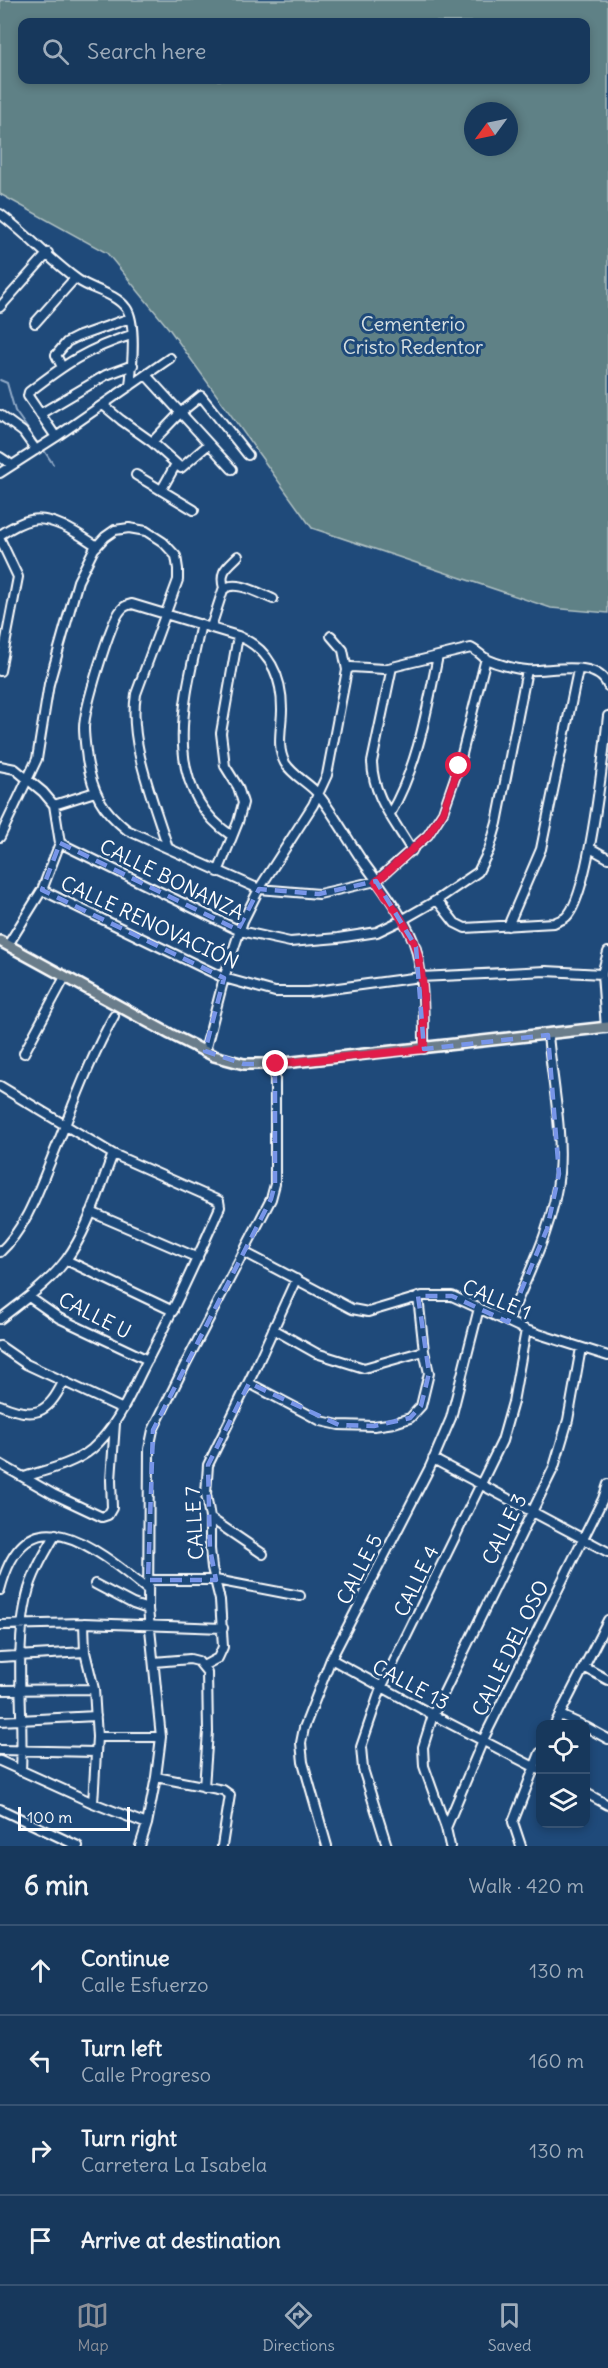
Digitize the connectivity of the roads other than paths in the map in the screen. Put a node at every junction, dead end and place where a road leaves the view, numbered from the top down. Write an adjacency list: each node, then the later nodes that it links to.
1 (0, 214): 2 (street)
2 (48, 253): 3 (street); 4 (street)
3 (75, 278): 5 (street); 6 (street)
4 (0, 308)
5 (130, 318): 7 (street); 10 (street)
6 (34, 323)
7 (131, 335): 9 (street); 10 (street)
8 (170, 358): 11 (street)
9 (133, 365): 12 (street); 15 (street)
10 (62, 367): 15 (street)
11 (146, 375): 12 (street); 14 (street)
12 (130, 386): 13 (street)
13 (103, 405): 17 (street); 18 (street)
14 (180, 413): 18 (street); 19 (street); 21 (street)
15 (40, 414): 17 (street)
16 (0, 415): 20 (street)
17 (53, 439): 20 (street)
18 (152, 442): 23 (street)
19 (209, 444): 23 (street); 25 (street)
20 (38, 449): 24 (street)
21 (248, 455)
22 (0, 457): 24 (street)
23 (176, 464): 28 (street)
24 (12, 465): 26 (street)
25 (232, 469)
26 (0, 473)
27 (136, 475): 28 (street)
28 (162, 489): 29 (street)
29 (194, 510)
30 (0, 535): 32 (street)
31 (0, 539): 47 (street)
32 (98, 546): 36 (street); 51 (street)
33 (238, 556): 34 (street)
34 (224, 588): 35 (street); 38 (street)
35 (273, 599)
36 (165, 614): 37 (street); 52 (street); 59 (street)
37 (201, 624): 38 (street); 56 (street)
38 (211, 627): 39 (street)
39 (238, 636): 53 (street); 56 (street)
40 (331, 636): 44 (street)
41 (438, 656): 42 (street); 43 (street); 55 (street)
42 (486, 658): 45 (street); 61 (street)
43 (392, 667): 44 (street); 55 (street)
44 (347, 670): 53 (street)
45 (527, 670): 46 (street); 67 (street, CALLE BONANZA)
46 (578, 670): 48 (street); 69 (street)
47 (0, 671)
48 (608, 686)
49 (608, 716): 60 (street)
50 (0, 766): 51 (street)
51 (29, 779): 54 (street); 57 (street)
52 (95, 792): 54 (street); 59 (street)
53 (317, 793): 64 (street); 65 (street)
54 (54, 805): 58 (street)
55 (390, 814): 61 (street)
56 (232, 836): 63 (street)
57 (0, 837)
58 (60, 843): 66 (street); 70 (street, CALLE BONANZA)
59 (168, 848): 63 (street)
60 (591, 848): 62 (street); 69 (street)
61 (412, 851): 64 (street)
62 (608, 858)
63 (218, 872): 65 (street)
64 (376, 882): 65 (street); 68 (street)
65 (259, 889): 70 (street)
66 (42, 890): 71 (street); 76 (street, CALLE RENOVACIÓN)
67 (437, 900): 68 (street, CALLE BONANZA); 69 (street)
68 (402, 920): 70 (street, CALLE BONANZA); 75 (street)
69 (508, 926)
70 (240, 931): 76 (street)
71 (4, 943): 74 (main road)
72 (608, 952): 73 (street)
73 (602, 974): 75 (street, CALLE RENOVACIÓN); 78 (street)
74 (65, 977): 81 (main road); 82 (street)
75 (420, 977): 76 (street, CALLE RENOVACIÓN); 80 (street)
76 (224, 978): 81 (street)
77 (114, 1016): 85 (street)
78 (607, 1027): 79 (main road)
79 (548, 1035): 80 (main road); 98 (street)
80 (424, 1049): 83 (main road)
81 (205, 1051): 83 (main road)
82 (24, 1053)
83 (276, 1064): 88 (street)
84 (0, 1086): 85 (street)
85 (66, 1126): 86 (street); 89 (street)
86 (113, 1154): 87 (street); 90 (street)
87 (91, 1212): 90 (street); 91 (street)
88 (244, 1251): 92 (street, CALLE 1); 123 (street)
89 (0, 1252)
90 (198, 1258): 96 (street)
91 (66, 1260): 93 (street); 96 (street)
92 (296, 1279): 94 (street, CALLE 1); 99 (street, CALLE 7)
93 (29, 1297): 97 (street); 105 (street, CALLE U)
94 (418, 1297): 95 (street, CALLE 1); 103 (street)
95 (479, 1308): 98 (street, CALLE 1); 111 (street, CALLE 5)
96 (173, 1311): 105 (street)
97 (0, 1319)
98 (508, 1322): 100 (street, CALLE 1)
99 (273, 1329): 103 (street); 107 (street, CALLE 7)
100 (526, 1330): 102 (street, CALLE 1); 114 (street, CALLE 4)
101 (0, 1346): 106 (street)
102 (581, 1348): 104 (street, CALLE 1); 116 (street, CALLE 3)
103 (424, 1351): 107 (street)
104 (608, 1356)
105 (148, 1360): 109 (street)
106 (63, 1382): 108 (street); 109 (street)
107 (249, 1383): 117 (street, CALLE 7)
108 (0, 1405)
109 (123, 1408): 110 (street)
110 (115, 1423): 113 (street); 113 (street)
111 (433, 1459): 114 (street); 139 (street, CALLE 5)
112 (0, 1464): 113 (street)
113 (24, 1477)
114 (482, 1484): 116 (street); 144 (street, CALLE 4)
115 (608, 1484): 119 (street, CALLE DEL OSO)
116 (531, 1511): 119 (street); 148 (street, CALLE 3)
117 (210, 1518): 121 (street); 124 (street, CALLE 7)
118 (56, 1534): 122 (street); 127 (street); 133 (street)
119 (583, 1538): 120 (street); 159 (street, CALLE DEL OSO)
120 (608, 1552)
121 (263, 1554)
122 (2, 1572): 126 (street)
123 (148, 1580): 124 (street); 127 (street)
124 (216, 1580): 128 (street); 135 (street, CALLE 7)
125 (95, 1584): 129 (street)
126 (0, 1590)
127 (148, 1590): 129 (street)
128 (300, 1596)
129 (148, 1609): 134 (street)
130 (608, 1620): 142 (street)
131 (84, 1623): 133 (street); 134 (street); 136 (street)
132 (0, 1625): 133 (street)
133 (22, 1625): 137 (street)
134 (149, 1625): 135 (street); 140 (street)
135 (223, 1628): 141 (street, CALLE 7)
136 (85, 1652): 137 (street); 145 (street)
137 (20, 1656): 138 (street); 147 (street)
138 (0, 1657)
139 (331, 1659): 144 (street, CALLE 13); 178 (street, CALLE 5)
140 (154, 1662): 141 (street); 157 (street)
141 (203, 1666): 168 (street)
142 (584, 1667): 143 (street); 149 (street)
143 (608, 1680)
144 (381, 1688): 148 (street, CALLE 13); 179 (street, CALLE 4)
145 (94, 1689): 147 (street); 150 (street)
146 (0, 1690): 147 (street)
147 (22, 1690): 151 (street)
148 (433, 1715): 159 (street, CALLE 13); 174 (street, CALLE 3)
149 (560, 1715): 152 (street); 153 (street)
150 (96, 1716): 151 (street); 156 (street)
151 (22, 1720): 154 (street); 161 (street)
152 (558, 1720)
153 (570, 1720)
154 (0, 1721)
155 (590, 1730): 158 (street)
156 (96, 1737): 157 (street); 162 (street)
157 (161, 1737): 167 (street)
158 (608, 1739)
159 (483, 1740): 164 (street, CALLE 13); 174 (street, CALLE DEL OSO)
160 (0, 1750): 161 (street)
161 (22, 1751): 162 (street); 166 (street)
162 (95, 1752): 170 (street)
163 (0, 1761): 166 (street)
164 (536, 1767)
165 (536, 1770): 181 (street)
166 (21, 1771): 170 (street)
167 (156, 1777): 168 (street); 173 (street)
168 (204, 1787): 177 (street)
169 (590, 1796): 171 (street)
170 (93, 1803): 173 (street)
171 (608, 1805)
172 (0, 1809): 175 (street)
173 (147, 1824): 176 (street)
174 (446, 1828): 180 (street, CALLE 3)
175 (78, 1846)
176 (140, 1846)
177 (222, 1846)
178 (327, 1846)
179 (387, 1846)
180 (450, 1846)
181 (520, 1846)

